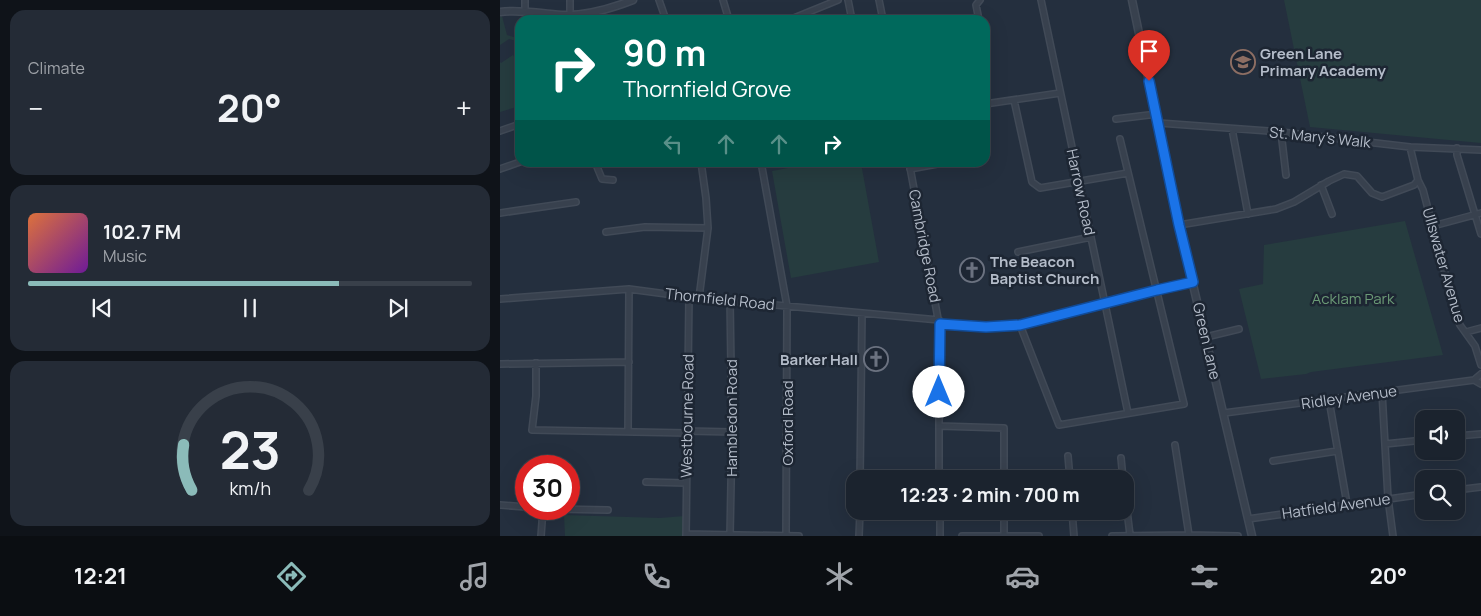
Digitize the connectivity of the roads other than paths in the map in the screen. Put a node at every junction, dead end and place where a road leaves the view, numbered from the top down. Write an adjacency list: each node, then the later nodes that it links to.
1 (525, 0): 14 (street)
2 (570, 0): 16 (street)
3 (610, 0): 13 (street)
4 (633, 0): 13 (street)
5 (659, 0): 17 (street)
6 (723, 0): 18 (street)
7 (838, 0): 19 (street)
8 (848, 0): 20 (street)
9 (879, 0): 21 (street)
10 (980, 0): 22 (street)
11 (1041, 0): 23 (street, Harrow Road)
12 (1132, 0): 26 (street, Green Lane)
13 (610, 8): 16 (street)
14 (525, 11): 15 (street); 16 (street)
15 (500, 12)
16 (570, 15)
17 (664, 15)
18 (728, 15)
19 (802, 15)
20 (851, 15)
21 (882, 15)
22 (978, 15)
23 (1060, 93): 24 (street); 48 (street, Harrow Road)
24 (1014, 100): 25 (street); 48 (street)
25 (990, 103)
26 (1157, 114): 27 (street); 28 (street, Green Lane)
27 (1116, 119)
28 (1159, 123): 30 (street, St. Mary's Walk); 55 (street, Green Lane)
29 (515, 126): 31 (street)
30 (1232, 128): 32 (street, St. Mary's Walk); 52 (street)
31 (500, 131)
32 (1281, 132): 34 (street, St. Mary's Walk); 45 (street)
33 (1120, 139): 44 (street)
34 (1410, 147): 35 (street, St. Mary's Walk); 47 (street, Ullswater Avenue)
35 (1457, 148): 36 (street, St. Mary's Walk); 54 (street)
36 (1481, 149)
37 (515, 164): 42 (street)
38 (596, 167): 46 (street)
39 (702, 167): 57 (street)
40 (762, 167): 70 (street, Oxford Road)
41 (921, 167): 43 (street)
42 (500, 169)
43 (910, 169): 72 (street, Cambridge Road)
44 (1128, 173): 48 (street); 64 (street)
45 (1286, 175)
46 (613, 180)
47 (1418, 180): 49 (street); 56 (street, Ullswater Avenue)
48 (1079, 181): 60 (street, Harrow Road)
49 (1321, 185): 52 (street); 53 (street)
50 (576, 202): 51 (street)
51 (500, 214)
52 (1248, 214): 55 (street)
53 (1332, 214)
54 (1478, 214): 56 (street); 59 (street)
55 (1179, 225): 62 (street, Green Lane)
56 (1433, 226): 76 (street, Ullswater Avenue)
57 (708, 228): 58 (street); 66 (street)
58 (606, 232)
59 (1481, 234)
60 (1091, 237): 61 (street); 69 (street, Harrow Road)
61 (1018, 252)
62 (1193, 282): 64 (street, Thornfield Road); 77 (street, Green Lane)
63 (630, 289): 65 (street, Thornfield Road); 67 (street, Thornfield Road); 78 (street)
64 (1157, 290): 69 (street, Thornfield Road); 87 (street)
65 (689, 297): 66 (street, Thornfield Road); 91 (street, Westbourne Road)
66 (699, 298): 68 (street, Thornfield Road)
67 (500, 299)
68 (730, 300): 70 (street, Thornfield Road); 92 (street, Hambledon Road)
69 (1104, 304): 73 (street, Thornfield Road); 87 (street, Harrow Road)
70 (787, 306): 71 (street, Thornfield Road); 130 (street, Oxford Road)
71 (862, 314): 72 (street, Thornfield Road); 102 (street)
72 (939, 322): 73 (street, Thornfield Road); 89 (street, Cambridge Road)
73 (1020, 325): 87 (street)
74 (1481, 328): 76 (street)
75 (1239, 329): 77 (street)
76 (1466, 332): 81 (street, Ullswater Avenue)
77 (1206, 337): 88 (street, Green Lane)
78 (628, 362): 79 (street); 90 (street)
79 (536, 363): 80 (street); 90 (street)
80 (500, 364)
81 (1481, 365)
82 (1481, 374): 83 (street)
83 (1474, 380): 84 (street); 85 (street, Ridley Avenue)
84 (1481, 384)
85 (1382, 392): 86 (street, Ridley Avenue); 96 (street)
86 (1329, 400): 88 (street, Ridley Avenue); 98 (street)
87 (1128, 413)
88 (1224, 413): 118 (street, Green Lane)
89 (939, 426): 103 (street, Cambridge Road); 104 (street)
90 (628, 432): 91 (street)
91 (687, 432): 92 (street); 108 (street, Westbourne Road)
92 (732, 432): 126 (street, Hambledon Road)
93 (1481, 434): 94 (street)
94 (1465, 435)
95 (1415, 441): 96 (street)
96 (1385, 444): 112 (street)
97 (1174, 445): 128 (street)
98 (1337, 452): 101 (street); 113 (street)
99 (1068, 456): 105 (street)
100 (1121, 458): 106 (street)
101 (1273, 461)
102 (860, 470)
103 (940, 470)
104 (1004, 470)
105 (1069, 470)
106 (1122, 470)
107 (646, 482): 108 (street)
108 (686, 483): 125 (street, Westbourne Road)
109 (1481, 487): 110 (street)
110 (1465, 489)
111 (1415, 495): 112 (street, Hatfield Avenue)
112 (1388, 498): 113 (street, Hatfield Avenue); 141 (street)
113 (1347, 504): 118 (street, Hatfield Avenue)
114 (500, 505): 115 (street)
115 (515, 506)
116 (580, 509): 117 (street)
117 (608, 510)
118 (1248, 519): 140 (street, Green Lane)
119 (542, 520): 129 (street)
120 (860, 520): 132 (street)
121 (940, 520): 133 (street)
122 (1004, 520): 135 (street)
123 (1073, 520): 137 (street)
124 (1128, 520): 127 (street)
125 (686, 535): 126 (street)
126 (730, 535): 130 (street)
127 (1130, 535): 128 (street); 138 (street)
128 (1189, 535): 139 (street)
129 (540, 536)
130 (786, 536): 131 (street)
131 (799, 536)
132 (859, 536)
133 (940, 536)
134 (962, 536): 135 (street)
135 (1004, 536): 136 (street)
136 (1039, 536)
137 (1074, 536)
138 (1112, 536)
139 (1238, 536)
140 (1252, 536)
141 (1393, 536)

